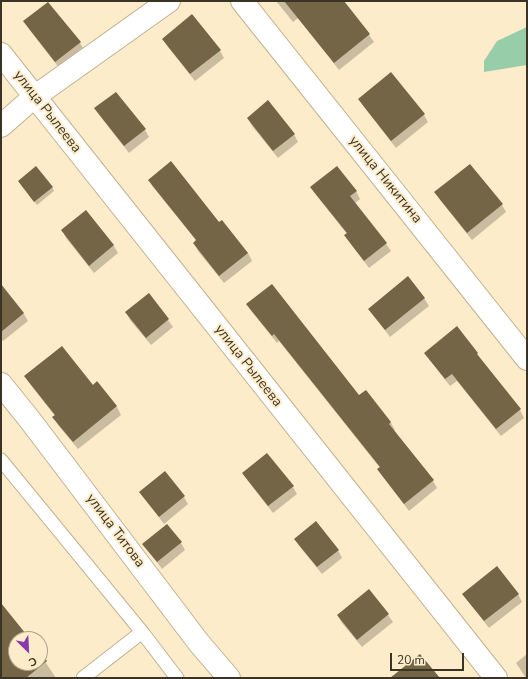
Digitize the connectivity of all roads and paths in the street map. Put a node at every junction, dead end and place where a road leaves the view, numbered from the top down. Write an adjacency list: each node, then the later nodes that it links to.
1 (168, 1): 4 (street)
2 (242, 1): 6 (street, улица Никитина)
3 (1, 54): 4 (street, улица Рылеева)
4 (34, 97): 5 (street); 13 (street, улица Рылеева)
5 (1, 126)
6 (527, 359)
7 (1, 384): 12 (street, улица Титова)
8 (1, 460): 9 (lane)
9 (142, 632): 10 (lane); 11 (lane)
10 (83, 678)
11 (177, 678)
12 (229, 678)
13 (496, 678)

